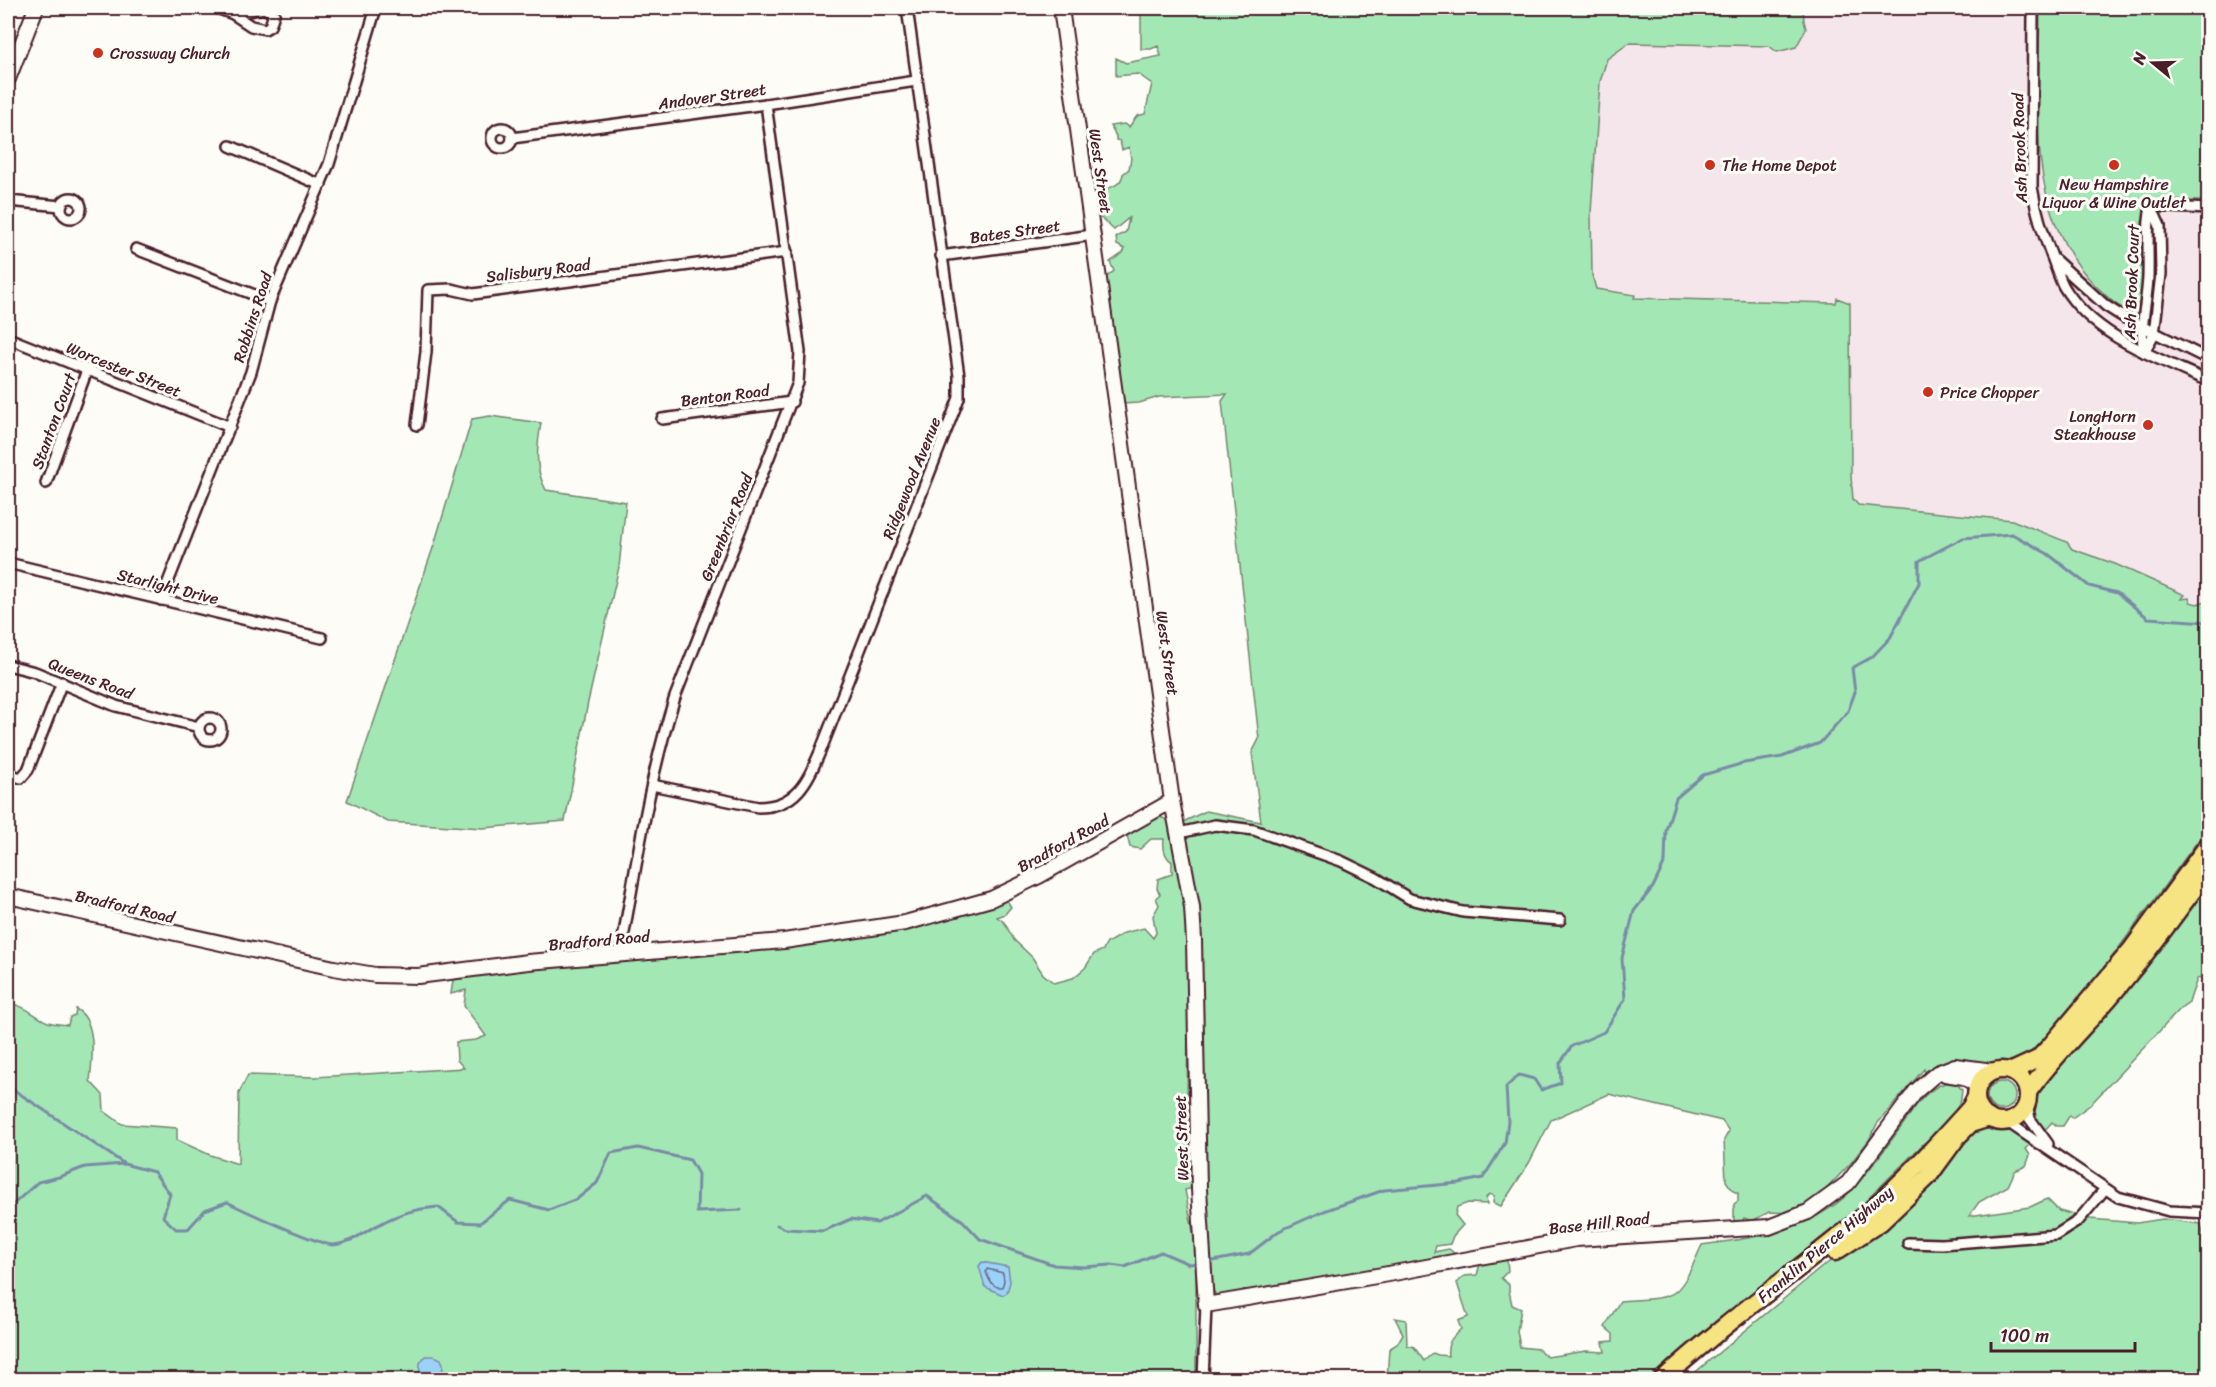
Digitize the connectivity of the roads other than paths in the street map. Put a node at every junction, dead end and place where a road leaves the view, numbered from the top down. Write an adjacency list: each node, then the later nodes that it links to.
1 (36, 8): 8 (street)
2 (216, 8): 7 (street)
3 (376, 8): 13 (street, Robbins Road)
4 (907, 8): 9 (street, Ridgewood Avenue)
5 (1061, 8): 18 (street, West Street)
6 (2033, 8): 22 (street, Ash Brook Road)
7 (232, 14)
8 (8, 79)
9 (916, 81): 10 (street, Andover Street); 21 (street, Ridgewood Avenue)
10 (766, 104): 11 (street, Andover Street); 20 (street, Greenbriar Road)
11 (512, 138)
12 (230, 147): 13 (street)
13 (321, 185): 23 (street, Robbins Road)
14 (8, 201): 15 (street)
15 (62, 206)
16 (2151, 206): 17 (street, Ash Brook Court); 24 (street, Ash Brook Court); 25 (street, Ash Brook Court)
17 (2208, 210)
18 (1093, 235): 21 (street, Bates Street); 44 (street, West Street)
19 (136, 249): 23 (street)
20 (787, 252): 31 (street, Greenbriar Road); 33 (street, Salisbury Road)
21 (941, 256): 43 (street, Ridgewood Avenue)
22 (2053, 258): 24 (street); 27 (street, Ash Brook Road)
23 (270, 301): 34 (street, Robbins Road)
24 (2141, 327): 25 (street); 27 (street, Ash Brook Court)
25 (2154, 334): 27 (street, Ash Brook Court); 28 (street)
26 (8, 338): 29 (street, Worcester Street)
27 (2144, 352): 30 (street, Ash Brook Road)
28 (2208, 359)
29 (87, 370): 34 (street, Worcester Street); 35 (street, Stanton Court)
30 (2208, 381)
31 (792, 402): 32 (street, Benton Road); 43 (street, Greenbriar Road)
32 (662, 418)
33 (417, 425)
34 (230, 427): 37 (street, Robbins Road)
35 (46, 483)
36 (8, 563): 37 (street, Starlight Drive)
37 (161, 600): 38 (street, Starlight Drive)
38 (322, 639)
39 (8, 665): 40 (street, Queens Road)
40 (62, 682): 41 (street, Queens Road); 42 (street)
41 (199, 727)
42 (8, 774)
43 (652, 785): 50 (street, Greenbriar Road)
44 (1172, 801): 45 (street, West Street); 50 (street, Bradford Road)
45 (1179, 833): 49 (street); 62 (street, West Street)
46 (2208, 845): 52 (highway)
47 (2208, 870): 55 (highway)
48 (8, 896): 50 (street, Bradford Road)
49 (1560, 920)
50 (620, 955)
51 (1993, 1071): 52 (highway); 53 (street); 54 (highway)
52 (2012, 1071): 55 (highway)
53 (1937, 1073): 54 (street); 62 (street, Base Hill Road)
54 (1977, 1092): 56 (highway); 64 (highway, Franklin Pierce Highway)
55 (2028, 1098): 57 (highway); 58 (street)
56 (1989, 1118): 57 (highway); 65 (highway, Franklin Pierce Highway)
57 (2006, 1121): 58 (street)
58 (2055, 1153): 59 (street)
59 (2104, 1190): 60 (street); 61 (street)
60 (2208, 1213)
61 (1908, 1244)
62 (1206, 1305): 63 (street)
63 (1203, 1380)
64 (1662, 1380)
65 (1678, 1380)

